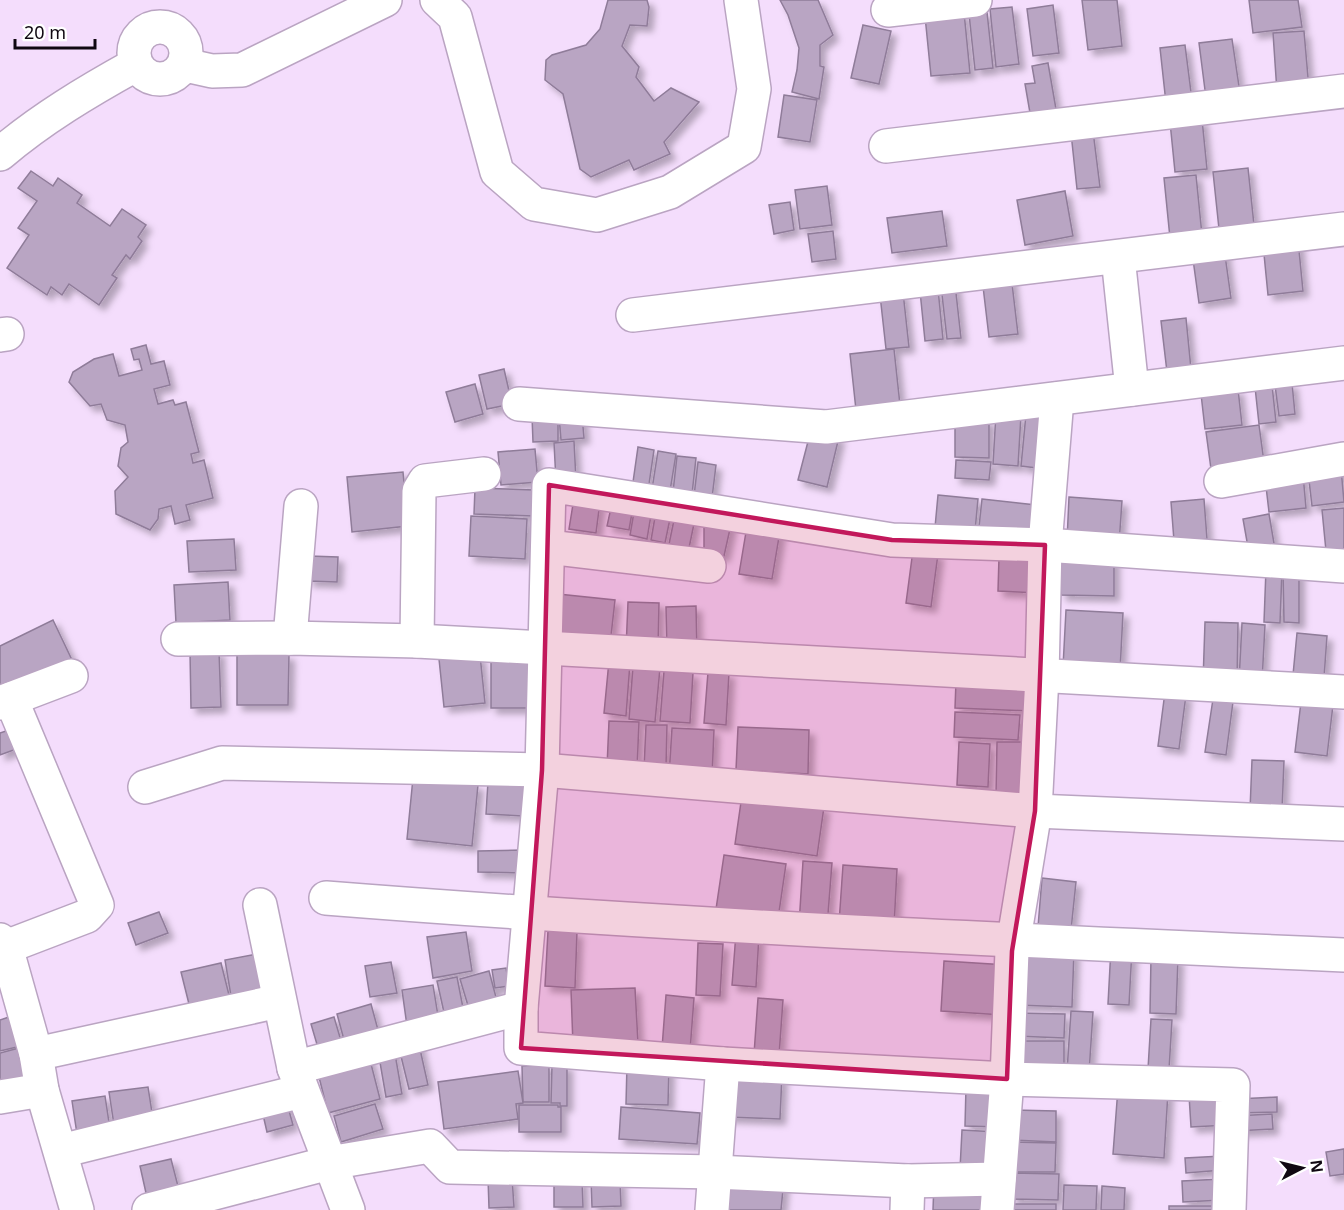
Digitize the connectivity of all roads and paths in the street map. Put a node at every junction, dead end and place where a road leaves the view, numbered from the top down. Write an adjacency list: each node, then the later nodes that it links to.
1 (385, 0): 7 (street)
2 (437, 0): 3 (street)
3 (741, 0)
4 (975, 0): 5 (street)
5 (888, 10)
6 (135, 65): 7 (street); 7 (street); 10 (street)
7 (185, 65)
8 (1344, 91): 9 (street)
9 (886, 146)
10 (0, 154)
11 (1344, 229): 12 (street)
12 (1118, 257): 13 (street); 15 (street)
13 (633, 315)
14 (1344, 363): 15 (street)
15 (1132, 390): 16 (street)
16 (1057, 399): 17 (street); 22 (street)
17 (519, 404)
18 (1344, 459): 20 (street)
19 (484, 474): 28 (street)
20 (1221, 481)
21 (301, 506): 26 (street)
22 (1044, 545): 23 (street); 25 (street); 31 (street)
23 (548, 547): 24 (street); 29 (street)
24 (709, 566)
25 (1344, 566)
26 (290, 638): 27 (street); 28 (street)
27 (178, 639)
28 (417, 641): 29 (street)
29 (546, 649): 31 (street); 34 (street)
30 (71, 676): 33 (street)
31 (1042, 676): 32 (street); 36 (street)
32 (1344, 692)
33 (6, 701): 42 (street)
34 (542, 770): 35 (street); 36 (street); 40 (street)
35 (145, 787)
36 (1035, 811): 37 (street); 41 (street)
37 (1344, 824)
38 (326, 898): 40 (street)
39 (260, 905): 44 (street)
40 (530, 914): 41 (street); 45 (street)
41 (1014, 940): 43 (street); 48 (street)
42 (3, 943): 46 (street)
43 (1344, 955)
44 (279, 1001): 46 (street); 49 (street)
45 (521, 1008): 47 (street); 49 (street)
46 (36, 1054): 50 (street)
47 (723, 1064): 48 (street); 54 (street)
48 (1007, 1078): 55 (street); 61 (street)
49 (298, 1079): 52 (street); 53 (street)
50 (42, 1090): 51 (street); 52 (street)
51 (0, 1097)
52 (61, 1151): 57 (street)
53 (329, 1164): 54 (street); 58 (street); 59 (street)
54 (715, 1172): 56 (street); 60 (street)
55 (998, 1194): 56 (street)
56 (908, 1196)
57 (77, 1210)
58 (149, 1210)
59 (348, 1210)
60 (712, 1210)
61 (1229, 1210)

